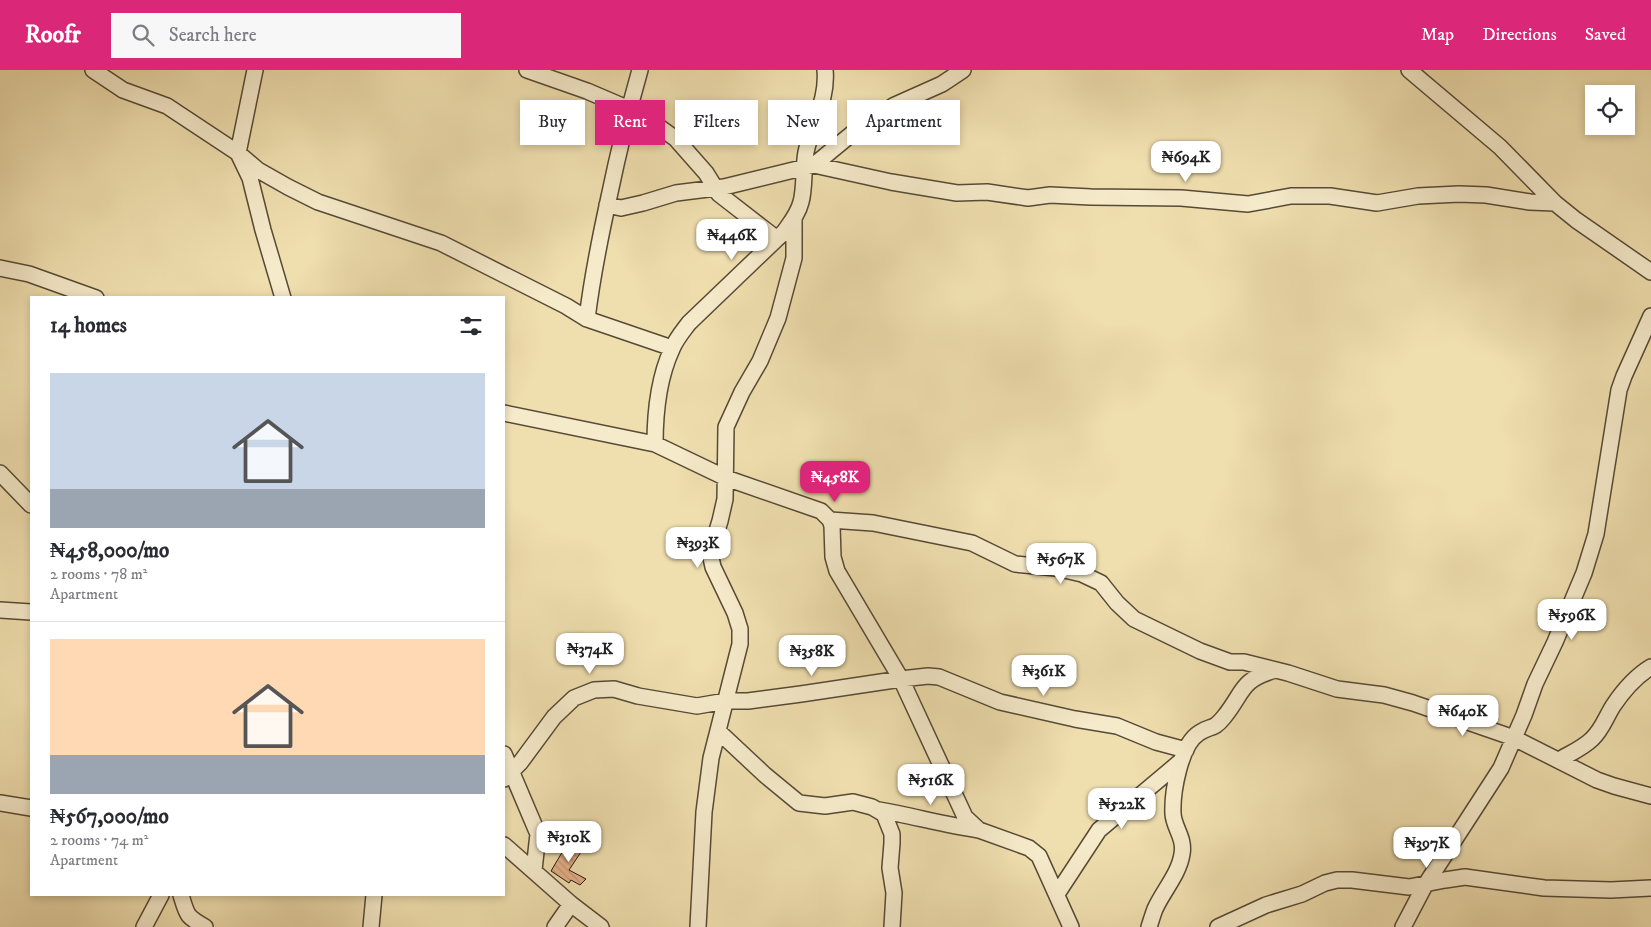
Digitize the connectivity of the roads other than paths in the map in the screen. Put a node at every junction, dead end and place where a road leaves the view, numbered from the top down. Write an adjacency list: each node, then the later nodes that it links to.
1 (93, 70): 12 (street)
2 (254, 70): 12 (street)
3 (527, 70): 8 (street)
4 (640, 70): 9 (street)
5 (825, 70): 13 (street)
6 (963, 70): 13 (street)
7 (1409, 70): 15 (street)
8 (608, 100)
9 (632, 100)
10 (665, 132): 14 (street)
11 (621, 145): 16 (street)
12 (238, 153): 22 (street); 24 (street)
13 (809, 166): 14 (street); 15 (street); 17 (street)
14 (715, 188): 16 (street); 18 (street)
15 (1555, 203): 20 (street)
16 (607, 206): 24 (street)
17 (794, 218): 18 (street); 29 (street)
18 (777, 239): 25 (street)
19 (0, 268): 21 (street)
20 (1651, 272)
21 (90, 296)
22 (282, 296)
23 (1651, 316): 39 (street)
24 (587, 318): 25 (street)
25 (672, 348): 27 (street)
26 (505, 413): 27 (street)
27 (655, 444): 29 (street)
28 (0, 473): 30 (street)
29 (726, 478): 31 (street); 37 (street)
30 (30, 504)
31 (830, 520): 35 (street); 36 (street)
32 (0, 610): 33 (street)
33 (30, 612)
34 (1651, 667): 42 (street)
35 (1276, 670): 39 (street); 40 (street)
36 (901, 679): 37 (street); 40 (street); 48 (street)
37 (726, 701): 38 (street); 43 (street)
38 (718, 731): 47 (street); 63 (street)
39 (1514, 738): 42 (street); 51 (street)
40 (1184, 756): 53 (street); 66 (street)
41 (505, 759): 43 (street)
42 (1559, 760): 44 (street)
43 (508, 775): 50 (street)
44 (1651, 796)
45 (0, 803): 46 (street)
46 (30, 808)
47 (879, 810): 48 (street); 64 (street)
48 (978, 830): 53 (street)
49 (505, 845): 50 (street)
50 (534, 870): 57 (street)
51 (1426, 885): 52 (street); 67 (street); 68 (street)
52 (1651, 888)
53 (1057, 894): 65 (street)
54 (160, 896): 58 (street)
55 (182, 896): 59 (street)
56 (374, 896): 60 (street)
57 (571, 904): 61 (street); 62 (street)
58 (144, 927)
59 (205, 927)
60 (371, 927)
61 (555, 927)
62 (602, 927)
63 (698, 927)
64 (892, 927)
65 (1071, 927)
66 (1149, 927)
67 (1218, 927)
68 (1403, 927)

